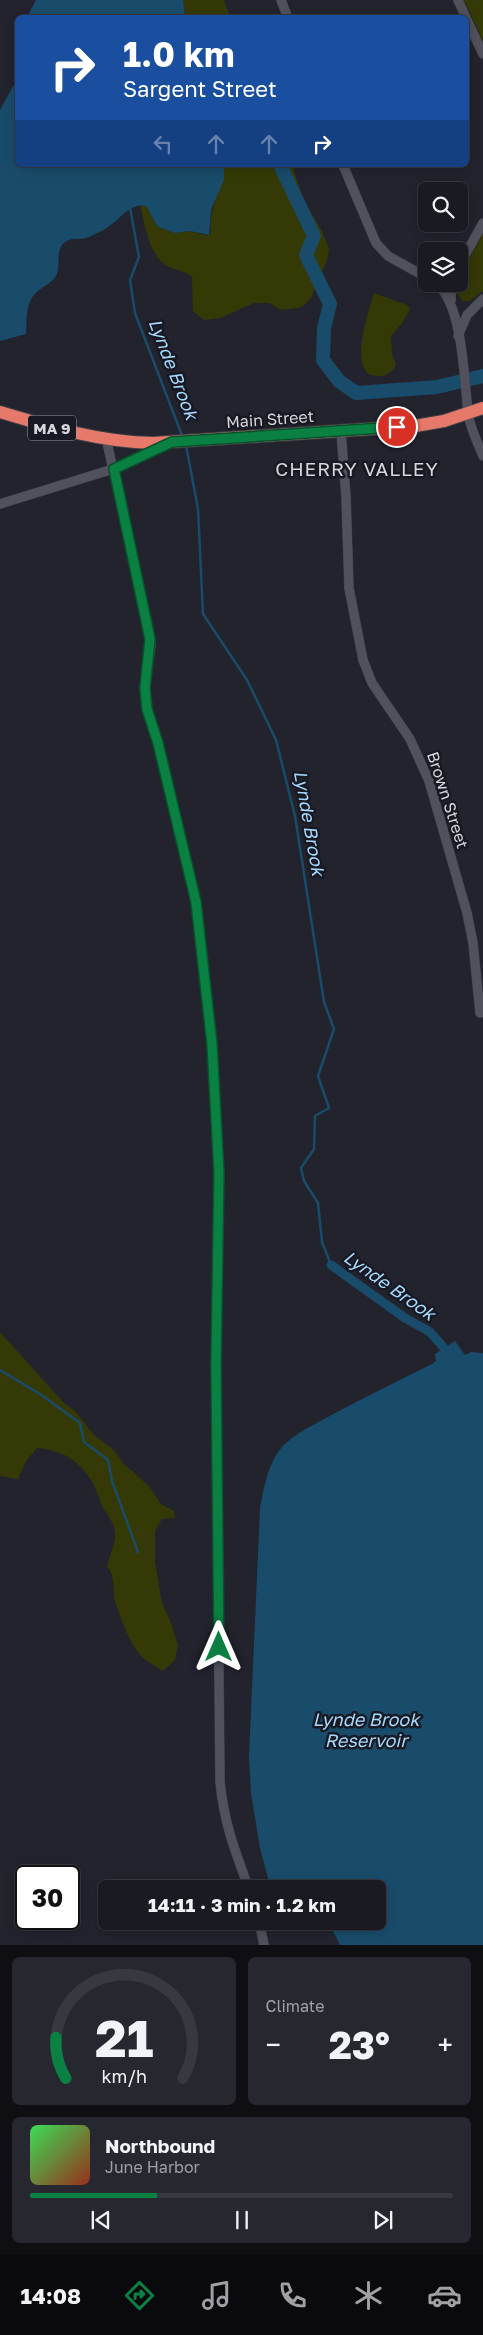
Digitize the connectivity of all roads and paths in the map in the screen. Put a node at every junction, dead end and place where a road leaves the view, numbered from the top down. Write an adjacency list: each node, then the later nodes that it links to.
1 (281, 0): 3 (street)
2 (458, 0): 4 (street)
3 (287, 15)
4 (465, 15)
5 (469, 24): 6 (street)
6 (483, 54)
7 (344, 167): 10 (street)
8 (483, 223): 9 (street)
9 (468, 250)
10 (418, 273)
11 (443, 292): 14 (street)
12 (451, 292): 14 (street)
13 (483, 299): 15 (street)
14 (451, 303): 15 (street)
15 (458, 336): 18 (street)
16 (483, 408): 18 (highway, Main Street / MA 9)
17 (0, 412): 20 (highway, Main Street / MA 9)
18 (468, 413): 19 (highway, Main Street / MA 9); 22 (street)
19 (341, 431): 21 (highway, Main Street / MA 9); 26 (street, Brown Street)
20 (106, 438): 21 (highway, Main Street / MA 9); 23 (street)
21 (182, 442): 23 (street)
22 (483, 456)
23 (114, 469): 24 (street); 28 (street)
24 (0, 504)
25 (483, 942): 26 (street)
26 (473, 943): 27 (street, Brown Street)
27 (480, 1013)
28 (245, 1880)
29 (262, 1930): 30 (street)
30 (264, 1945)

